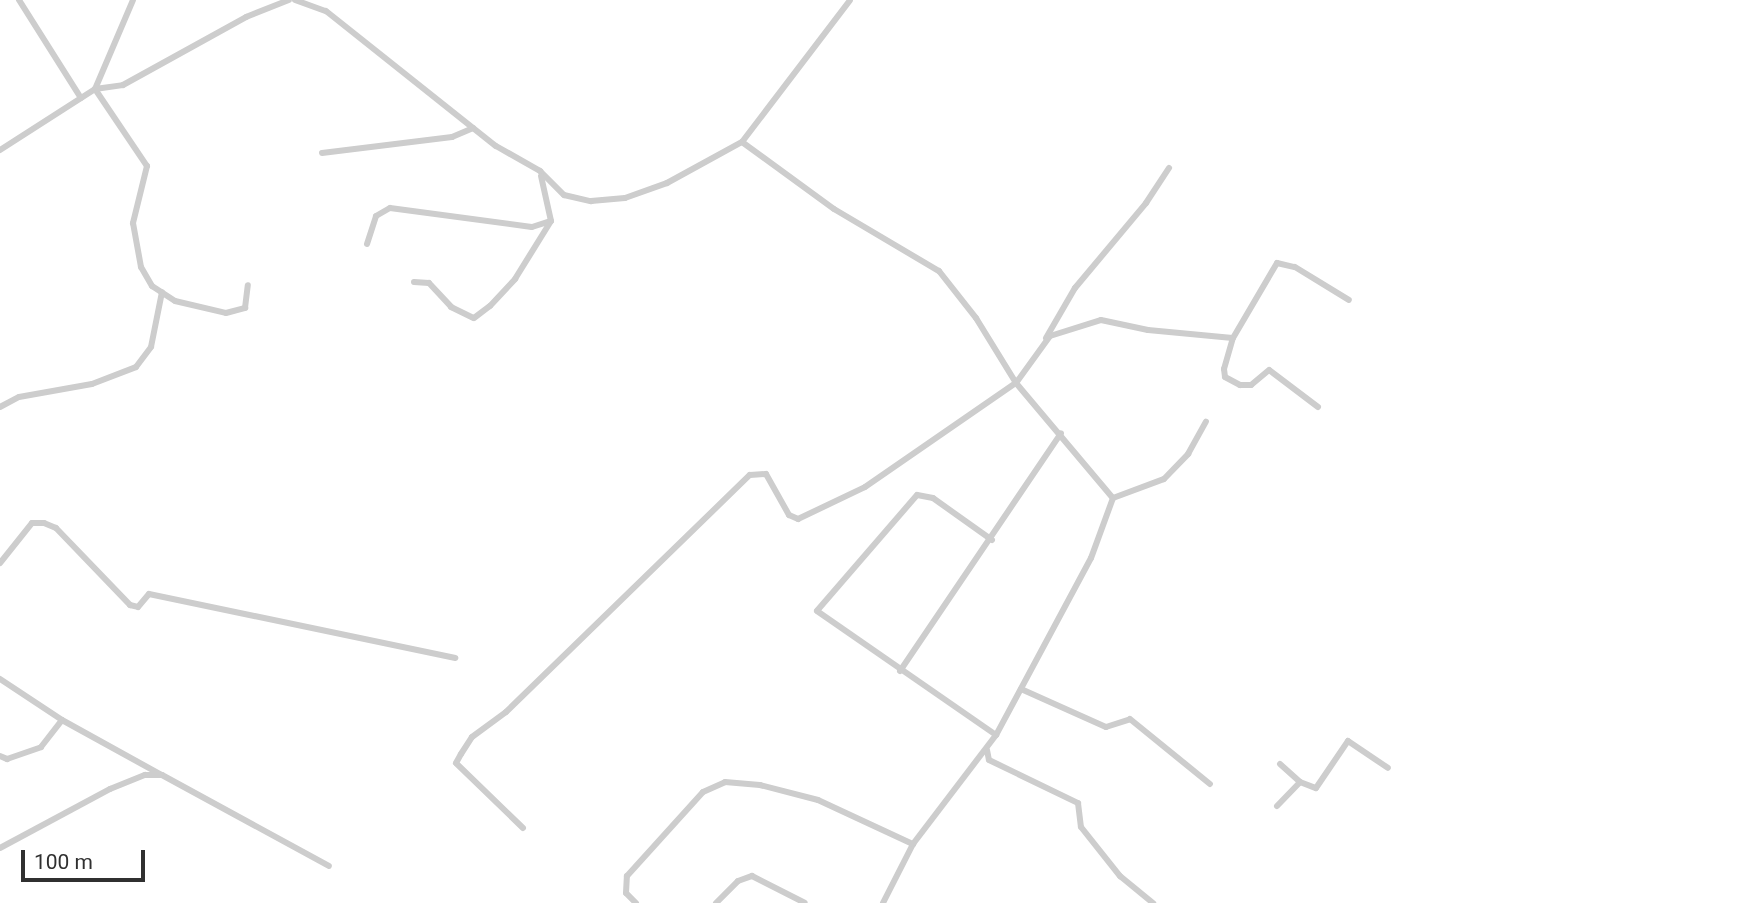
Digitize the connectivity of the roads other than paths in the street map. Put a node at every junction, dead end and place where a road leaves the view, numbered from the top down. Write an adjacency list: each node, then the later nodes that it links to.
1 (19, 0): 9 (street)
2 (133, 0): 8 (street)
3 (258, 0): 7 (street)
4 (289, 0): 7 (street)
5 (295, 0): 10 (street)
6 (850, 0): 11 (street)
7 (261, 10): 8 (street)
8 (95, 89): 9 (street); 20 (street)
9 (81, 98): 12 (street)
10 (473, 128): 13 (street); 15 (street)
11 (742, 142): 15 (street); 24 (street)
12 (0, 150)
13 (322, 153)
14 (1169, 168): 22 (street)
15 (540, 171): 16 (street)
16 (551, 221): 17 (street); 18 (street)
17 (367, 244)
18 (414, 282)
19 (247, 285): 20 (street)
20 (162, 292): 25 (street)
21 (1349, 300): 23 (street)
22 (1046, 338): 23 (street); 24 (street)
23 (1233, 338): 26 (street)
24 (1016, 383): 28 (street); 46 (street)
25 (0, 407)
26 (1318, 407)
27 (1206, 422): 29 (street)
28 (1061, 433): 29 (street); 30 (street)
29 (1113, 498): 35 (street)
30 (992, 540): 33 (street); 33 (street)
31 (0, 563): 32 (street)
32 (456, 658)
33 (900, 671): 37 (street)
34 (0, 679): 36 (street)
35 (1021, 689): 37 (street); 44 (street)
36 (62, 720): 39 (street); 42 (street)
37 (996, 735): 38 (street)
38 (987, 750): 47 (street); 54 (street)
39 (0, 756)
40 (1280, 764): 43 (street)
41 (1388, 768): 43 (street)
42 (162, 775): 48 (street); 49 (street)
43 (1300, 782): 45 (street)
44 (1210, 784)
45 (1277, 806)
46 (523, 828)
47 (913, 844): 50 (street); 53 (street)
48 (0, 848)
49 (328, 866)
50 (636, 903)
51 (716, 903): 52 (street)
52 (805, 903)
53 (883, 903)
54 (1153, 903)

